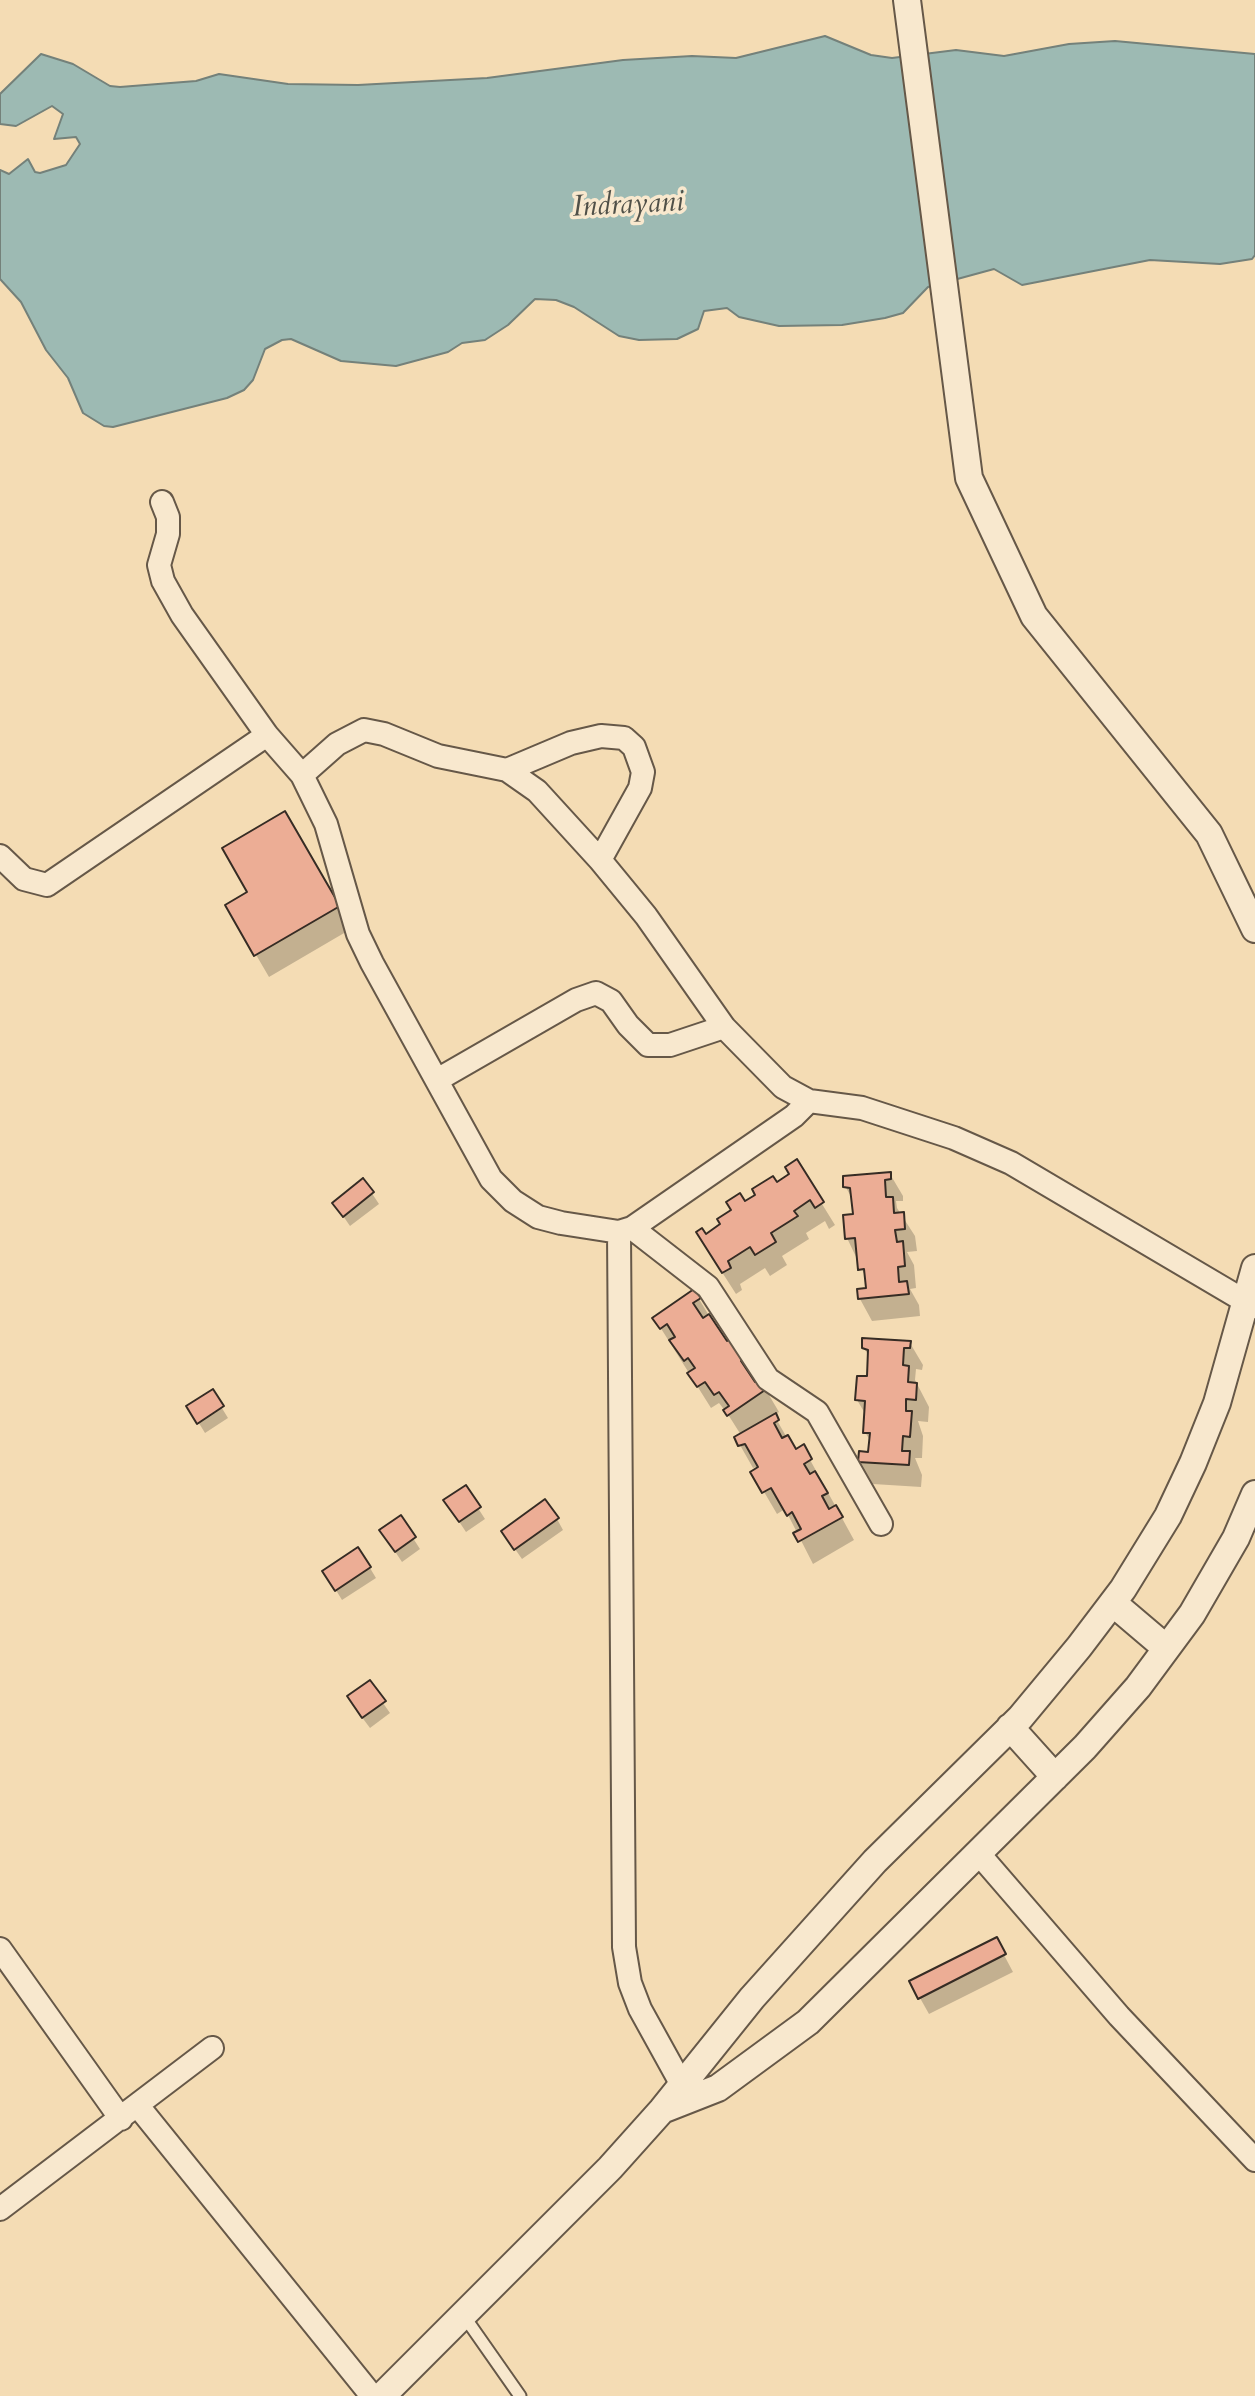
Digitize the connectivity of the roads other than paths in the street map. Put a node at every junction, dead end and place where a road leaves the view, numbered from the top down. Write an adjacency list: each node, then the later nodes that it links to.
1 (907, 0): 8 (street)
2 (162, 502): 3 (street)
3 (267, 735): 5 (street); 6 (street)
4 (507, 770): 5 (street); 7 (street); 7 (street)
5 (302, 775): 10 (street)
6 (0, 856)
7 (600, 860): 9 (street)
8 (1255, 929)
9 (724, 1027): 10 (street); 11 (street)
10 (437, 1080): 12 (street)
11 (809, 1101): 12 (street); 14 (street)
12 (626, 1230): 16 (street); 24 (street)
13 (1255, 1268): 14 (street)
14 (1251, 1305): 17 (street)
15 (1255, 1494): 18 (street)
16 (881, 1524)
17 (1113, 1603): 18 (street); 19 (street)
18 (1166, 1648): 20 (street)
19 (1010, 1727): 20 (street); 24 (street)
20 (1055, 1777): 21 (street)
21 (979, 1854): 25 (street); 27 (street)
22 (0, 1949): 26 (street)
23 (212, 2048): 26 (street)
24 (682, 2085): 25 (street)
25 (662, 2110): 29 (street)
26 (130, 2112): 28 (street); 30 (street)
27 (1255, 2160)
28 (0, 2209)
29 (464, 2315): 31 (street); 32 (lane)
30 (372, 2396)
31 (382, 2396)
32 (520, 2396)

